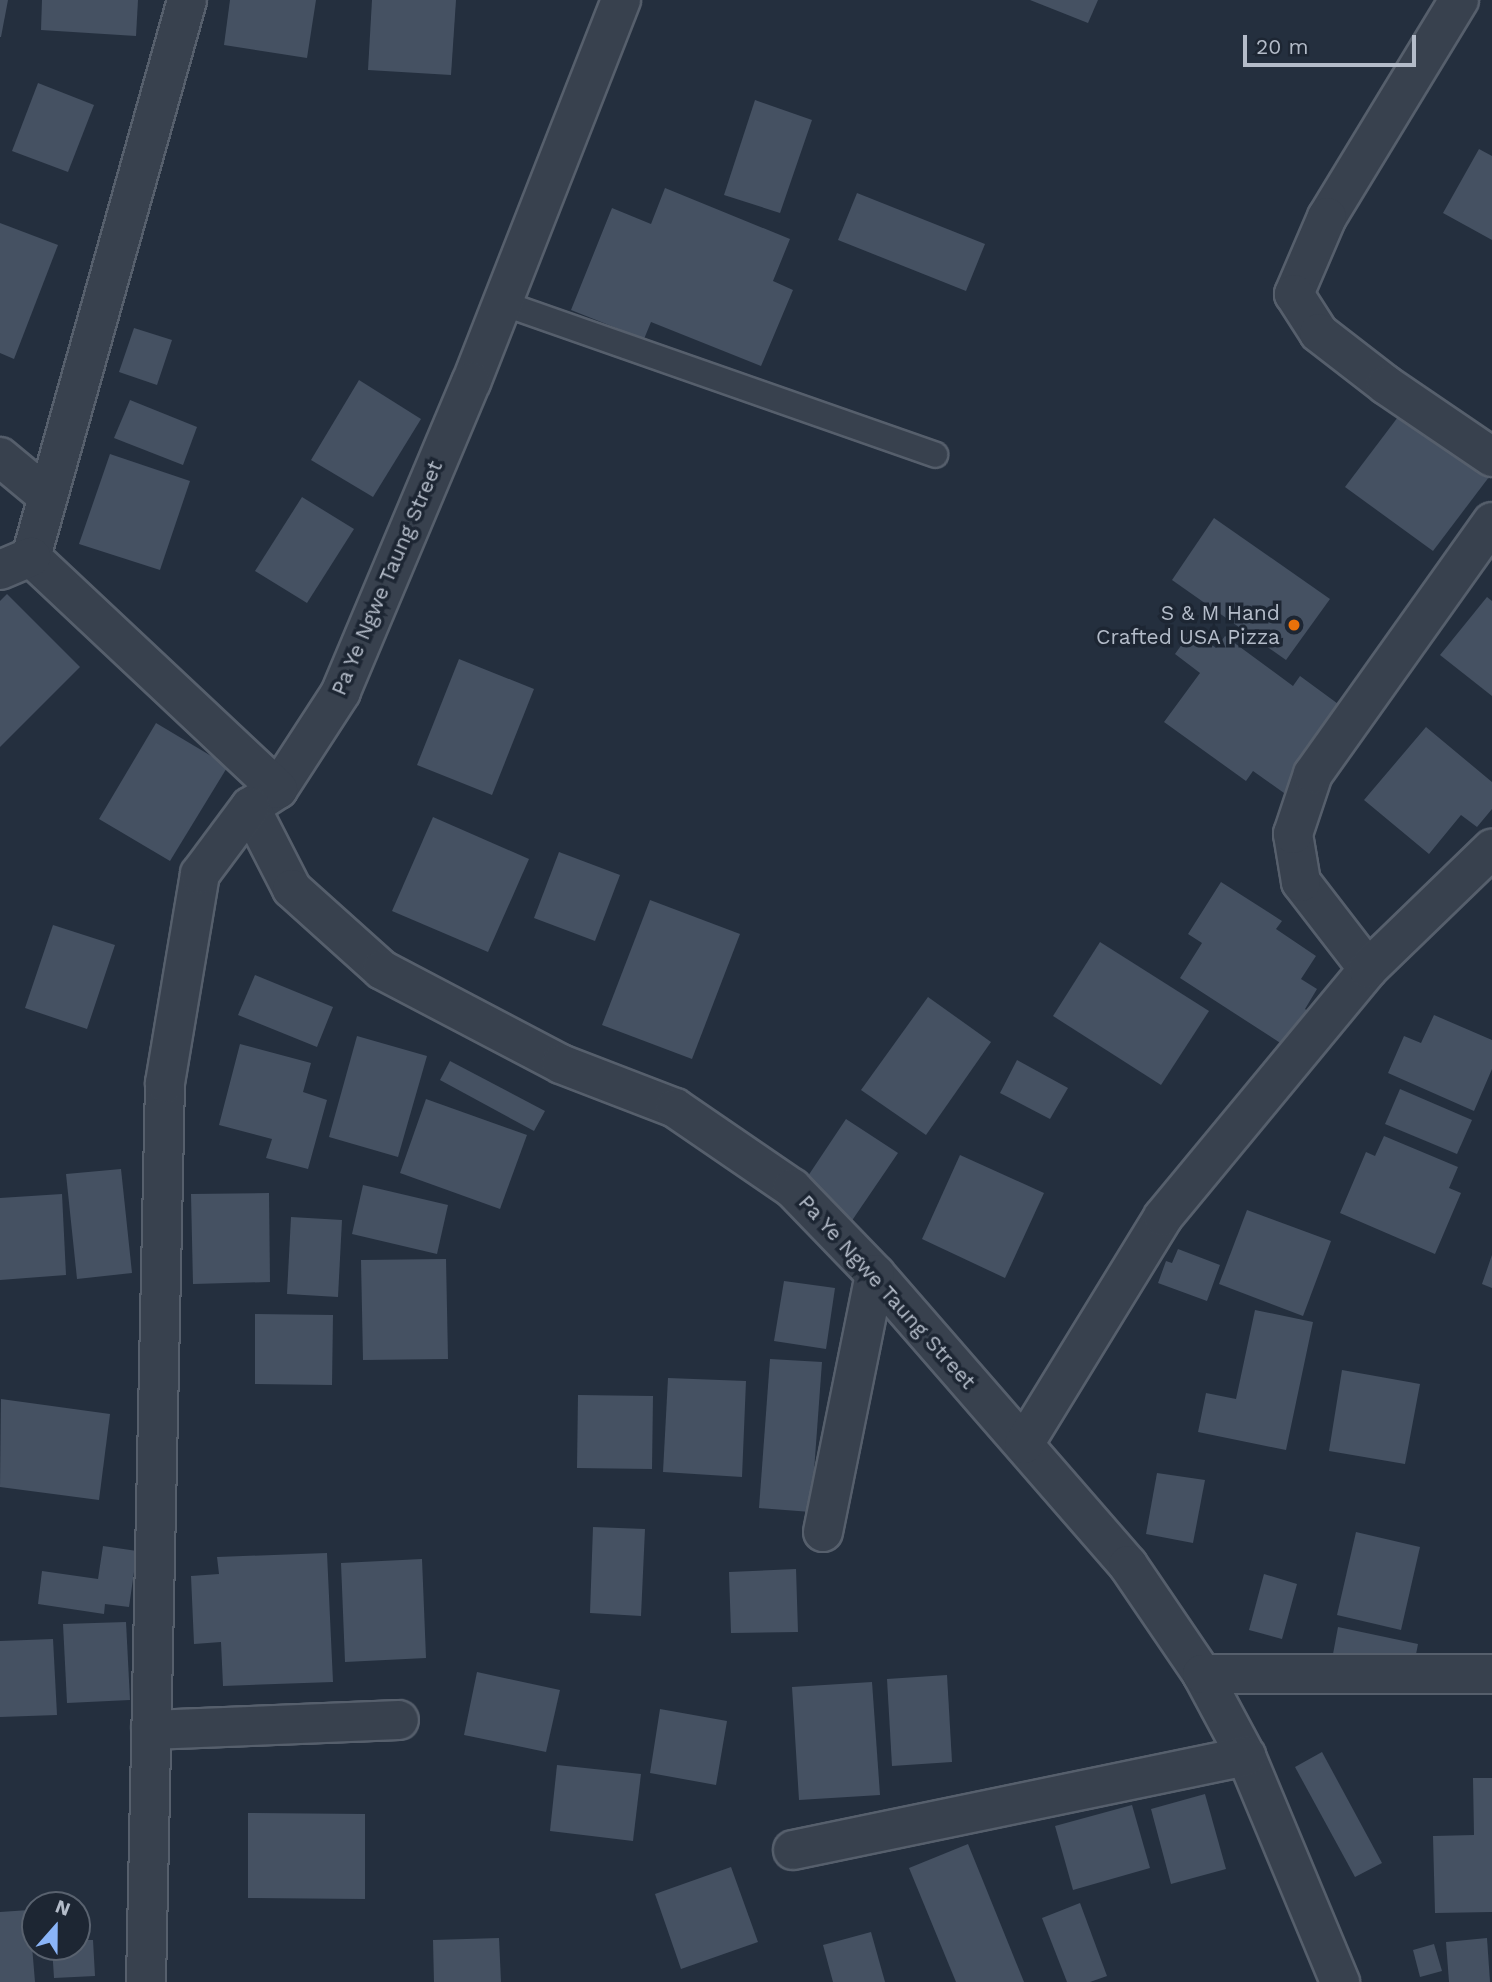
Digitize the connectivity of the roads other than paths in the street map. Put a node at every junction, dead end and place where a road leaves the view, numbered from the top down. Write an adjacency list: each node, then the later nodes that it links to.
1 (187, 0): 8 (street)
2 (621, 0): 4 (street, Pa Ye Ngwe Taung Street)
3 (1459, 0): 7 (street)
4 (502, 303): 5 (lane); 11 (street, Pa Ye Ngwe Taung Street)
5 (935, 455)
6 (0, 457): 8 (street)
7 (1492, 457)
8 (47, 496): 10 (street)
9 (1492, 522): 13 (street)
10 (15, 563): 11 (street)
11 (264, 798): 14 (street, Pa Ye Ngwe Taung Street); 20 (street)
12 (1492, 849): 13 (street)
13 (1368, 969): 15 (street)
14 (875, 1274): 15 (street, Pa Ye Ngwe Taung Street); 16 (street)
15 (1024, 1444): 17 (street, Pa Ye Ngwe Taung Street)
16 (823, 1532)
17 (1202, 1674): 18 (street); 21 (street, Pa Ye Ngwe Taung Street)
18 (1492, 1674)
19 (400, 1720): 20 (street)
20 (151, 1730): 23 (street)
21 (1246, 1756): 22 (street); 24 (street, Pa Ye Ngwe Taung Street)
22 (793, 1850)
23 (146, 1982)
24 (1340, 1982)

